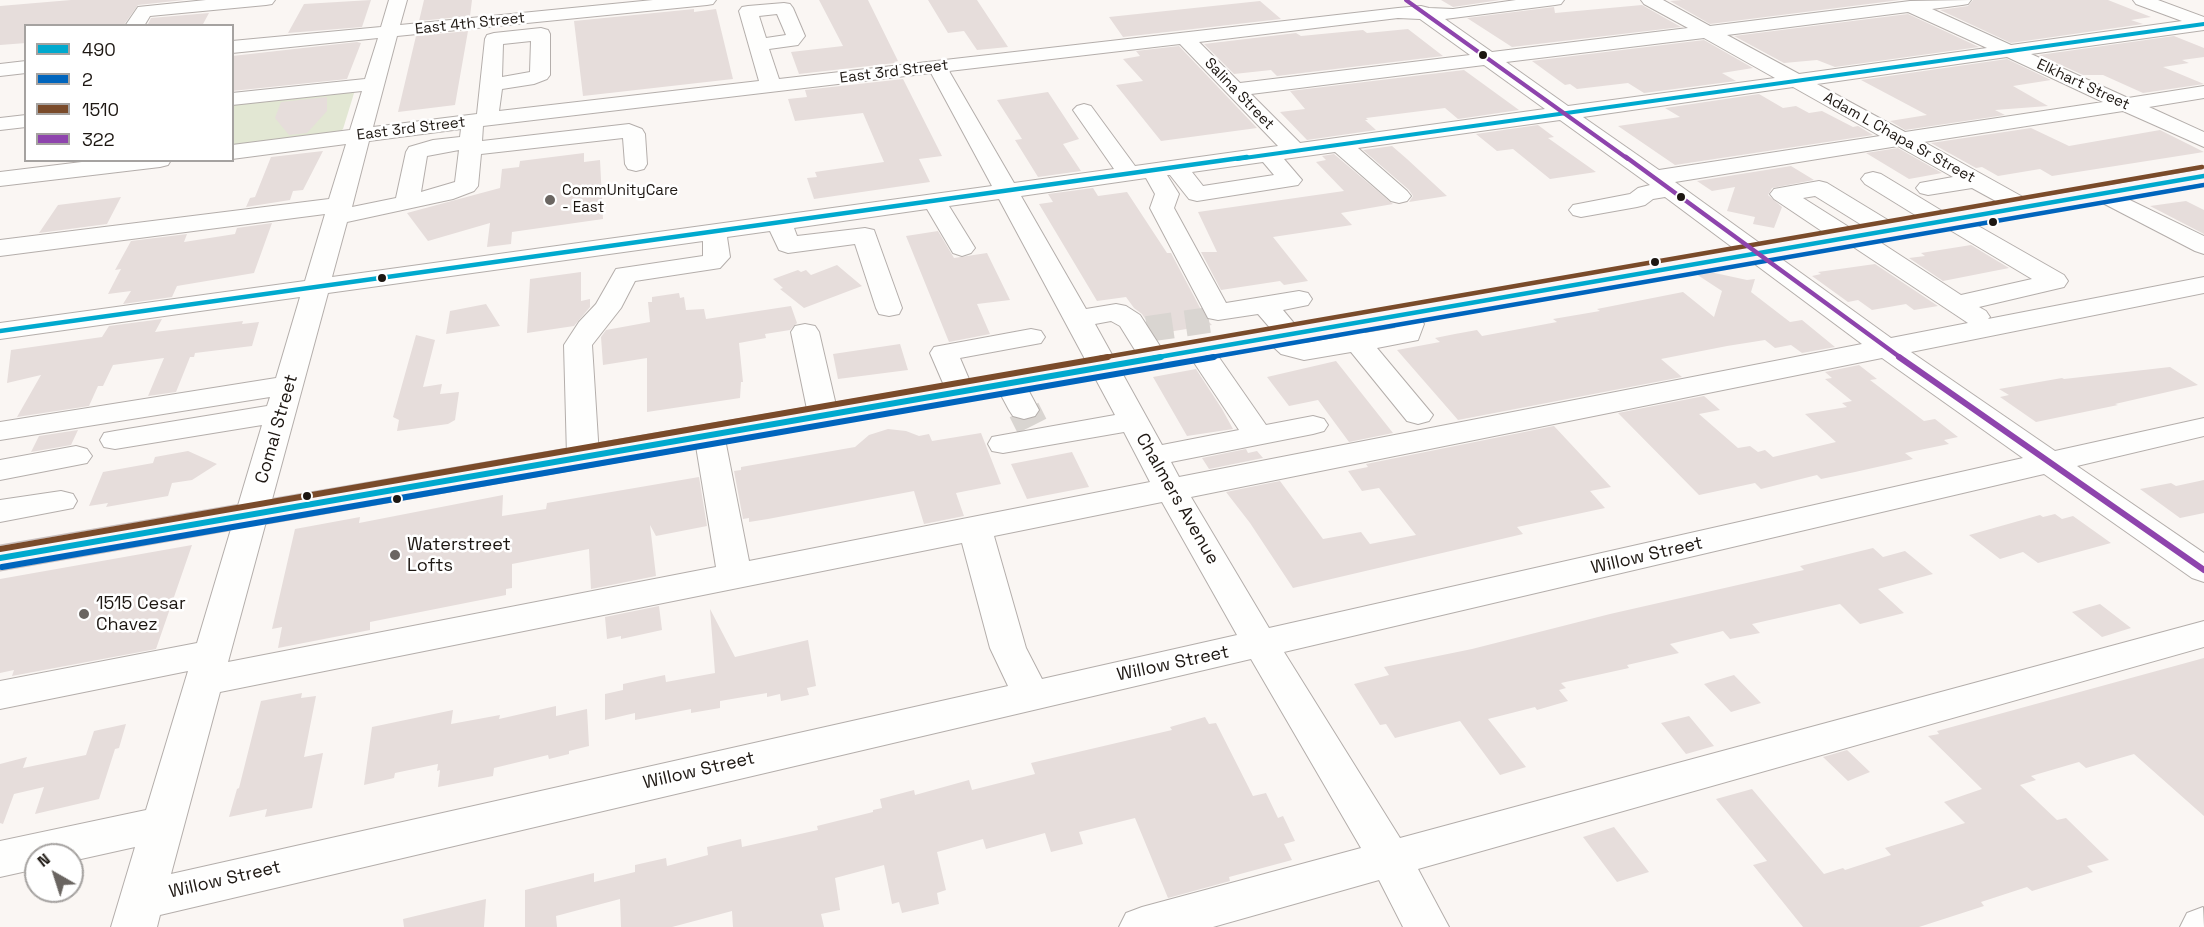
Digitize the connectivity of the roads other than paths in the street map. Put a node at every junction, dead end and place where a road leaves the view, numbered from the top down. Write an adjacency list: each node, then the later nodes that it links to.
1 (266, 0): 12 (street)
2 (398, 0): 15 (street, Comal Street)
3 (707, 0): 9 (street, East 4th Street)
4 (1406, 0): 11 (street)
5 (1555, 0): 11 (street, East 3rd Street)
6 (1650, 0): 14 (street, Adam L Chapa Sr Street)
7 (1962, 0): 10 (street)
8 (2142, 0): 13 (street)
9 (650, 3): 15 (street, East 4th Street)
10 (1903, 3): 14 (street); 19 (street, Elkhart Street)
11 (1424, 13): 16 (street, East 3rd Street); 20 (street)
12 (139, 18)
13 (2204, 23): 19 (street)
14 (1708, 31): 20 (street); 24 (street, Adam L Chapa Sr Street)
15 (389, 32): 18 (street, East 4th Street); 25 (street, Comal Street)
16 (1185, 38): 21 (street, East 3rd Street); 28 (street, Salina Street)
17 (759, 44): 27 (street)
18 (234, 47)
19 (2010, 51): 24 (street); 31 (street, Elkhart Street)
20 (1488, 59): 28 (street); 33 (street)
21 (937, 67): 27 (street, East 3rd Street); 54 (street, Chalmers Avenue)
22 (24, 68): 23 (street)
23 (0, 70)
24 (1796, 81): 33 (street); 38 (street, Adam L Chapa Sr Street)
25 (375, 84): 30 (street); 37 (street, Comal Street)
26 (492, 84): 36 (street)
27 (771, 87): 36 (street, East 3rd Street)
28 (1235, 90): 41 (street, Salina Street)
29 (2204, 92): 31 (street)
30 (234, 99)
31 (2126, 104): 38 (street); 39 (street, Elkhart Street)
32 (1084, 110): 47 (street)
33 (1564, 113): 40 (street); 52 (street)
34 (24, 121): 35 (street)
35 (0, 124)
36 (476, 133): 37 (street, East 3rd Street); 45 (street); 58 (street); 58 (street)
37 (360, 136): 42 (street, East 3rd Street); 61 (street, Comal Street)
38 (1900, 139): 51 (street, Adam L Chapa Sr Street); 52 (street)
39 (2204, 140)
40 (1340, 144): 41 (street); 56 (street)
41 (1294, 150): 43 (street)
42 (234, 152)
43 (1268, 154): 47 (street); 47 (street)
44 (128, 162): 46 (street)
45 (636, 164)
46 (34, 168): 49 (street)
47 (1152, 170): 54 (street); 79 (street)
48 (2204, 176): 55 (main road)
49 (0, 179)
50 (1873, 179): 62 (street)
51 (1974, 180): 53 (street); 59 (street, Adam L Chapa Sr Street)
52 (1663, 183): 60 (street); 71 (street)
53 (1928, 188)
54 (1006, 190): 57 (street); 80 (street, Chalmers Avenue)
55 (2101, 193): 59 (main road); 68 (street)
56 (1399, 196)
57 (934, 200): 63 (street); 70 (street)
58 (407, 203): 61 (street)
59 (2022, 206): 62 (main road)
60 (1581, 210)
61 (339, 211): 69 (street); 74 (street, Comal Street)
62 (1946, 220): 64 (main road); 76 (street)
63 (779, 222): 65 (street); 78 (street)
64 (1887, 230): 66 (main road); 66 (street)
65 (714, 231): 67 (street); 72 (street)
66 (1850, 237): 71 (main road); 76 (street)
67 (612, 245): 72 (street); 74 (street)
68 (2204, 246)
69 (0, 248)
70 (962, 248)
71 (1756, 253): 85 (main road); 88 (street)
72 (625, 275): 108 (street)
73 (2204, 285): 82 (street)
74 (317, 286): 83 (street); 95 (street, Comal Street)
75 (1299, 299): 77 (street)
76 (1958, 304): 82 (street)
77 (1265, 305): 79 (street); 86 (street)
78 (889, 308)
79 (1213, 313): 89 (street)
80 (1078, 318): 91 (street); 92 (street, Chalmers Avenue)
81 (1930, 326): 88 (street)
82 (1990, 327): 88 (street)
83 (0, 331)
84 (805, 332): 96 (street)
85 (1350, 334): 86 (main road); 97 (street)
86 (1284, 335): 89 (main road)
87 (1031, 337): 94 (street)
88 (1874, 340): 110 (street); 112 (street)
89 (1239, 342): 90 (main road)
90 (1199, 349): 91 (main road); 104 (street)
91 (1153, 357): 92 (main road)
92 (1103, 366): 93 (main road); 98 (street, Chalmers Avenue)
93 (1009, 382): 94 (main road); 99 (street)
94 (959, 391): 96 (main road)
95 (285, 399): 102 (street); 105 (street); 115 (street, Comal Street)
96 (823, 414): 103 (main road)
97 (1418, 415)
98 (1133, 421): 99 (street); 109 (street, Chalmers Avenue)
99 (1031, 425): 106 (street)
100 (1313, 425): 104 (street)
101 (2204, 428): 110 (street, Willow Street)
102 (0, 431)
103 (709, 435): 108 (main road); 119 (street)
104 (1258, 436): 109 (street)
105 (115, 440)
106 (1003, 444)
107 (76, 456): 111 (street)
108 (583, 456): 115 (main road)
109 (1152, 456): 112 (street, Chalmers Avenue)
110 (2050, 462): 118 (street); 121 (street, Willow Street)
111 (0, 470)
112 (1170, 489): 116 (street); 121 (street, Chalmers Avenue)
113 (61, 501): 114 (street)
114 (0, 512)
115 (252, 514): 117 (main road); 122 (street, Comal Street)
116 (975, 528): 119 (street); 123 (street)
117 (0, 558)
118 (2204, 570)
119 (735, 576): 122 (street)
120 (2204, 634): 126 (street)
121 (1261, 645): 123 (street, Willow Street); 126 (street, Chalmers Avenue)
122 (208, 667): 124 (street); 125 (street, Comal Street)
123 (1031, 694): 128 (street, Willow Street)
124 (0, 695)
125 (163, 824): 127 (street); 128 (street, Comal Street)
126 (1390, 859): 129 (street); 130 (street, Chalmers Avenue)
127 (0, 860)
128 (138, 914)
129 (1142, 927)
130 (1426, 927)

